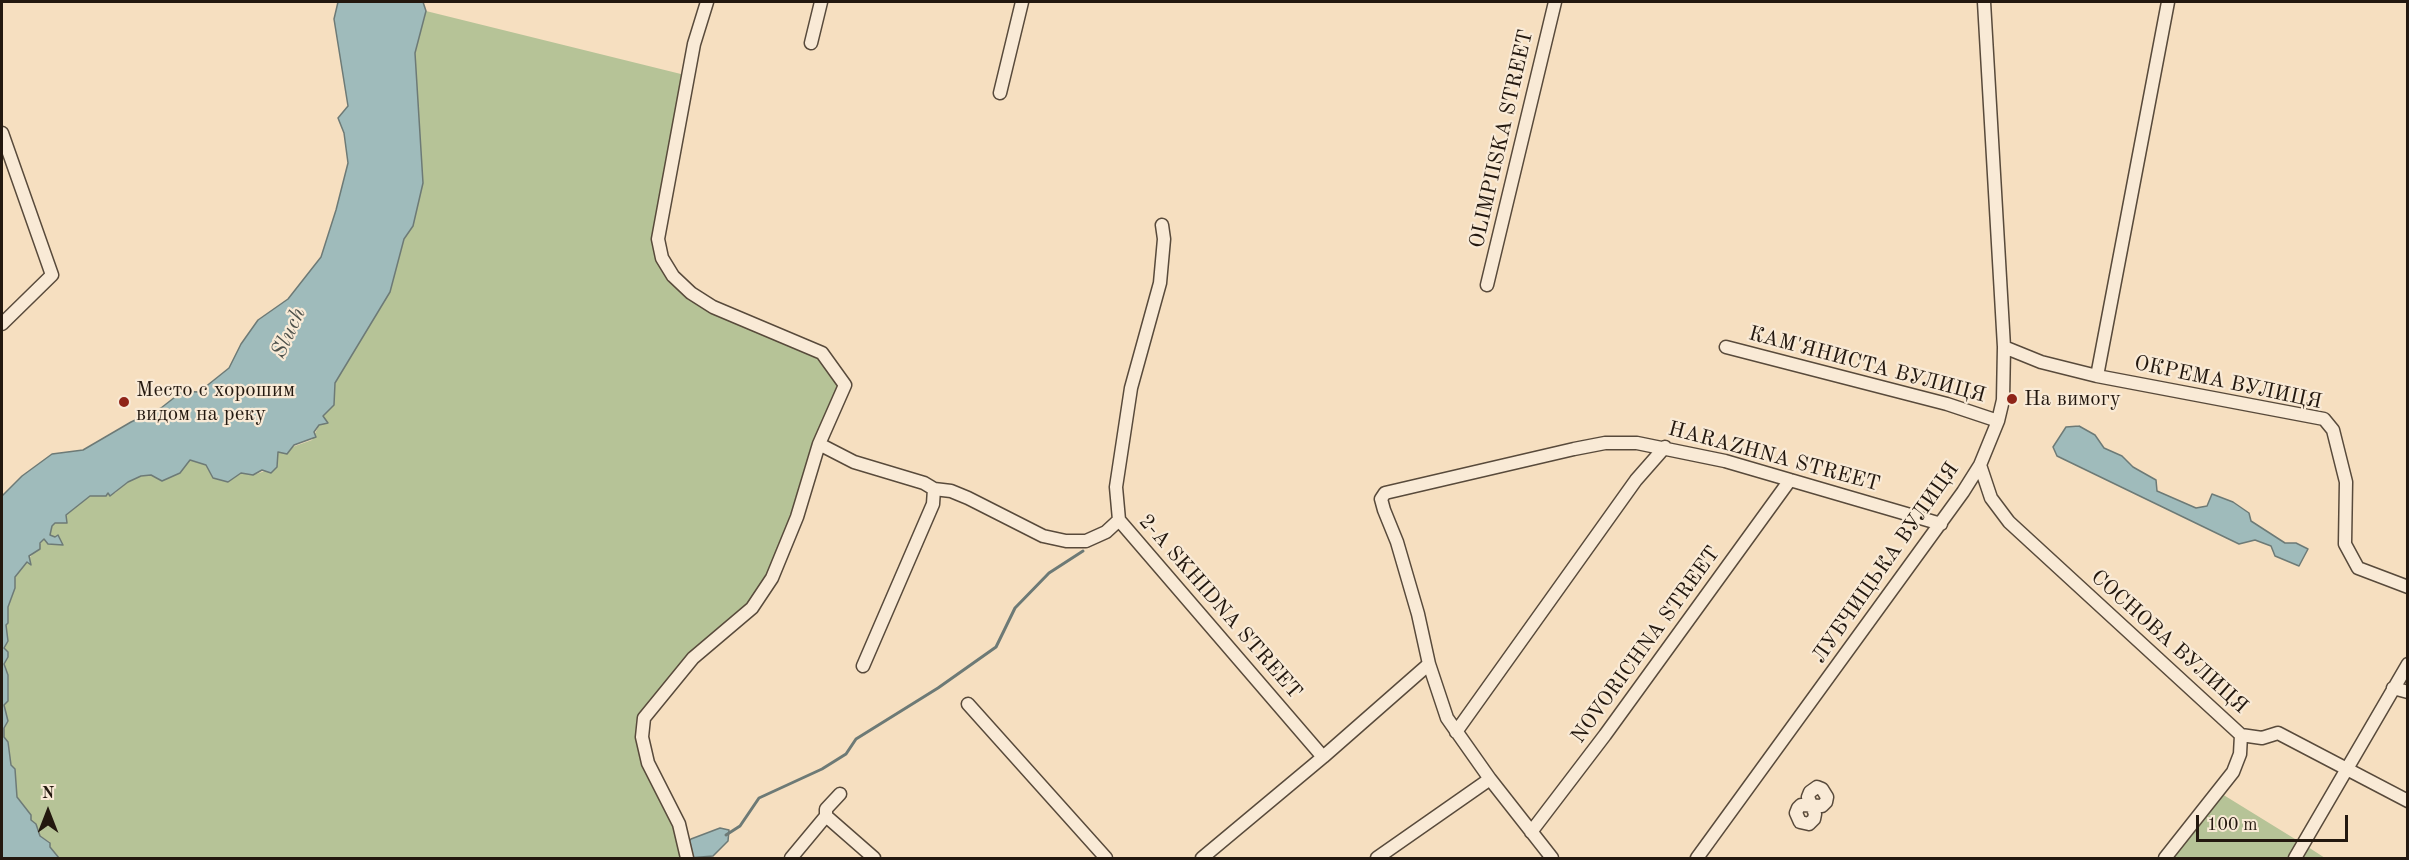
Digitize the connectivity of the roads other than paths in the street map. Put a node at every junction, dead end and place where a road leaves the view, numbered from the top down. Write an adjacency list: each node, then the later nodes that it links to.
1 (707, 2): 17 (street)
2 (821, 2): 7 (street)
3 (1022, 2): 8 (street)
4 (1555, 2): 11 (street, OLIMPIISKA STREET)
5 (1984, 2): 14 (street, ЛУБЧИЦЬКА ВУЛИЦЯ)
6 (2168, 2): 15 (street)
7 (811, 43)
8 (999, 93)
9 (2, 137): 12 (street)
10 (1162, 225): 22 (street, 2-A SKHIDNA STREET)
11 (1487, 285)
12 (2, 324)
13 (1726, 347): 16 (street, КАМ'ЯНИСТА ВУЛИЦЯ)
14 (2004, 347): 15 (street, ОКРЕМА ВУЛИЦЯ); 16 (street, ЛУБЧИЦЬКА ВУЛИЦЯ)
15 (2097, 376): 24 (street, ОКРЕМА ВУЛИЦЯ)
16 (1998, 421): 19 (street, ЛУБЧИЦЬКА ВУЛИЦЯ)
17 (819, 444): 21 (street); 40 (street)
18 (1665, 447): 20 (street, HARAZHNA STREET); 25 (street, HARAZHNA STREET); 31 (street)
19 (1980, 465): 23 (street, ЛУБЧИЦЬКА ВУЛИЦЯ); 32 (street, СОСНОВА ВУЛИЦЯ)
20 (1790, 480): 23 (street, HARAZHNA STREET); 39 (street, NOVORICHNA STREET)
21 (934, 489): 22 (street); 27 (street)
22 (1119, 520): 33 (street, 2-A SKHIDNA STREET)
23 (1941, 524): 47 (street, ЛУБЧИЦЬКА ВУЛИЦЯ)
24 (2408, 586)
25 (1429, 664): 31 (street); 33 (street)
26 (2408, 664): 28 (street)
27 (863, 666)
28 (2393, 688): 29 (street); 34 (street)
29 (2408, 692)
30 (968, 704): 43 (street)
31 (1456, 732): 35 (street)
32 (2241, 735): 34 (street, СОСНОВА ВУЛИЦЯ); 48 (street)
33 (1323, 757): 44 (street)
34 (2346, 770): 37 (street, СОСНОВА ВУЛИЦЯ); 49 (street)
35 (1490, 779): 39 (street); 45 (street)
36 (840, 794): 38 (street)
37 (2408, 801)
38 (826, 816): 41 (street); 42 (street)
39 (1532, 832): 46 (street)
40 (687, 858)
41 (791, 858)
42 (874, 858)
43 (1106, 858)
44 (1202, 858)
45 (1377, 858)
46 (1552, 858)
47 (1697, 858)
48 (2165, 858)
49 (2295, 858)

